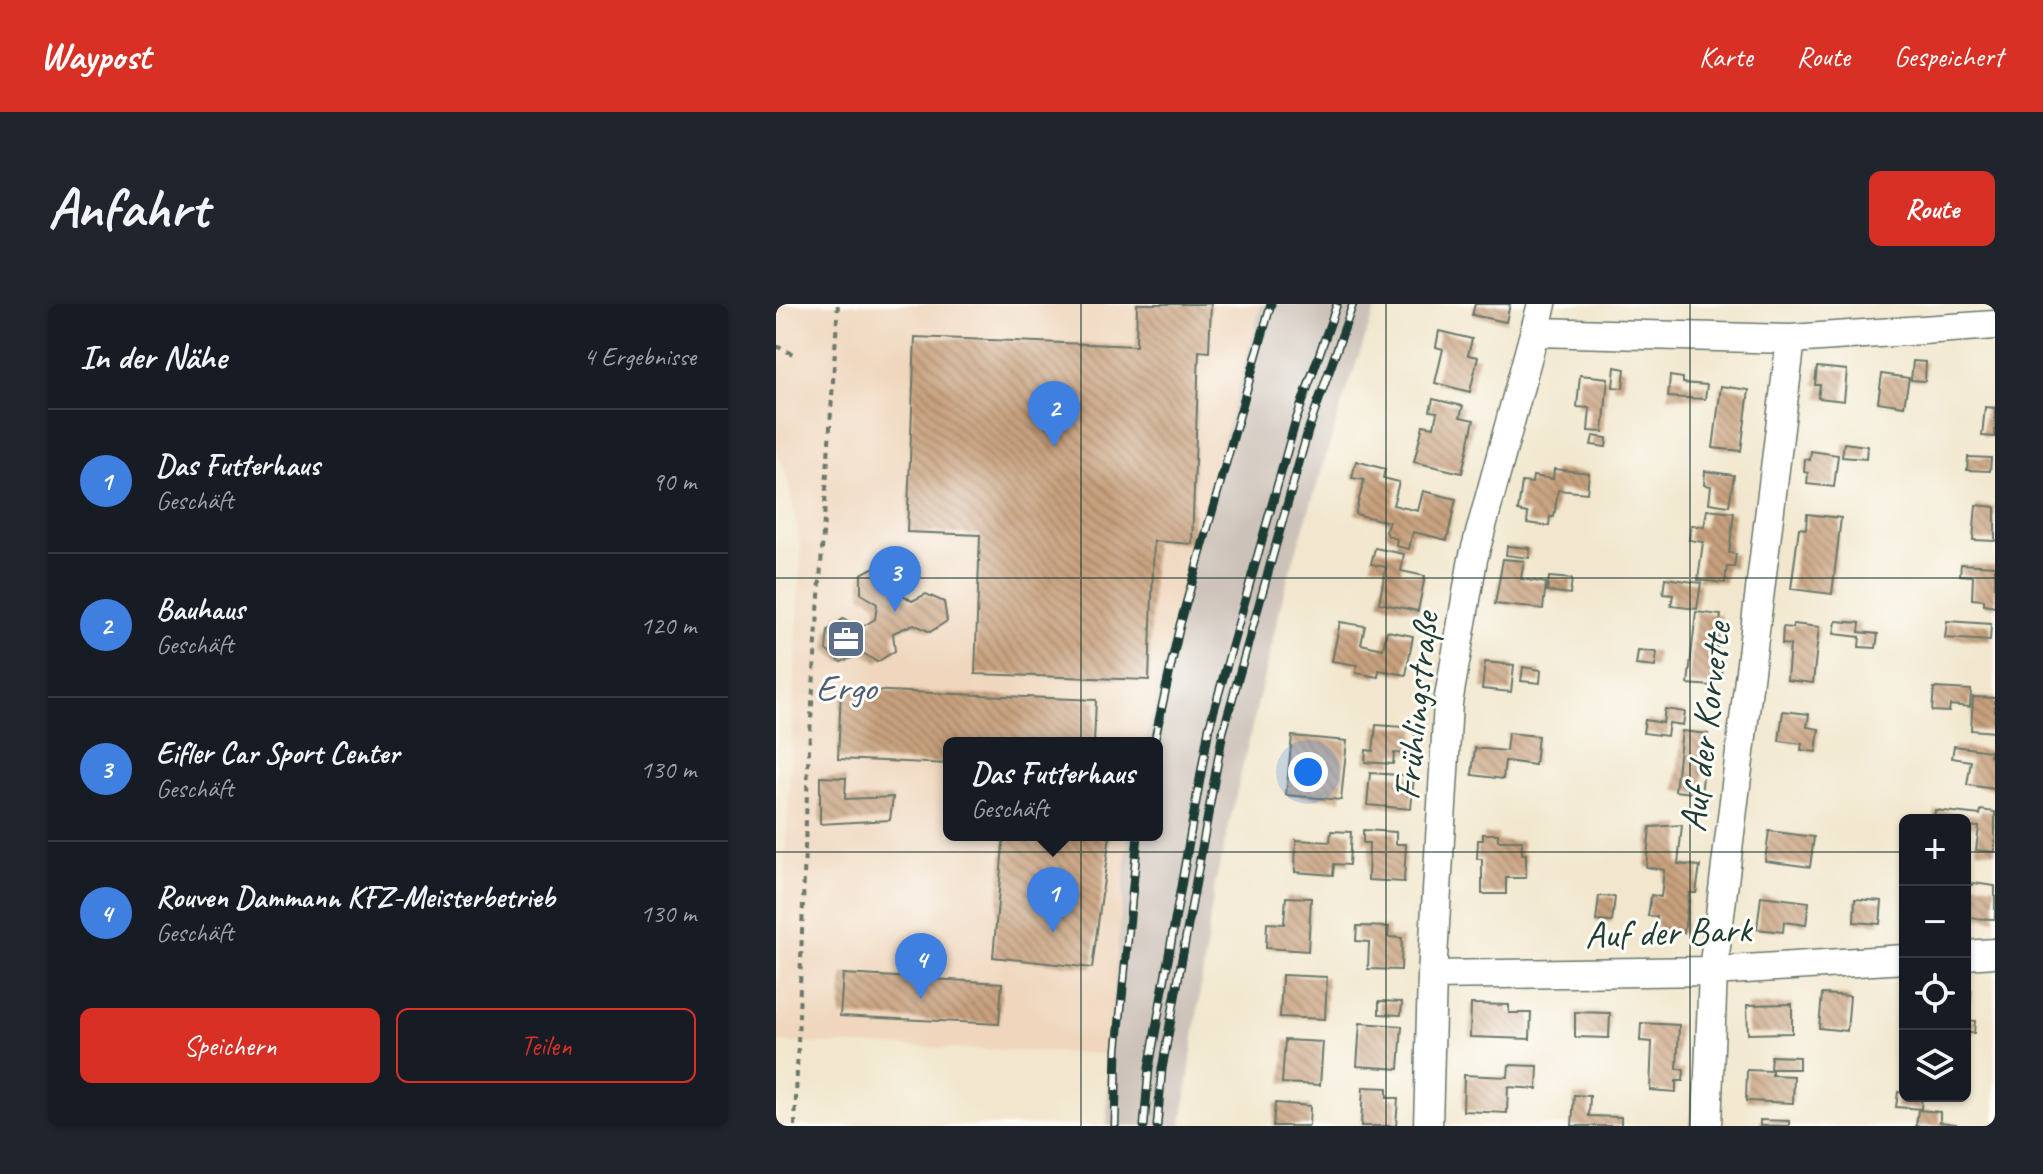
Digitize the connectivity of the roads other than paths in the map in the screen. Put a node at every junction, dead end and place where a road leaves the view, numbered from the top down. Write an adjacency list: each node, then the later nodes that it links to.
1 (1542, 304): 3 (street, Frühlingstraße)
2 (1995, 325): 4 (street)
3 (1537, 332): 4 (street); 9 (street, Frühlingstraße)
4 (1791, 339): 8 (street, Auf der Korvette)
5 (1995, 953): 6 (street)
6 (1971, 955)
7 (1899, 959): 8 (street, Auf der Bark)
8 (1713, 971): 9 (street, Auf der Bark); 11 (street, Auf der Korvette)
9 (1432, 975): 10 (street, Frühlingstraße)
10 (1428, 1126)
11 (1707, 1126)

